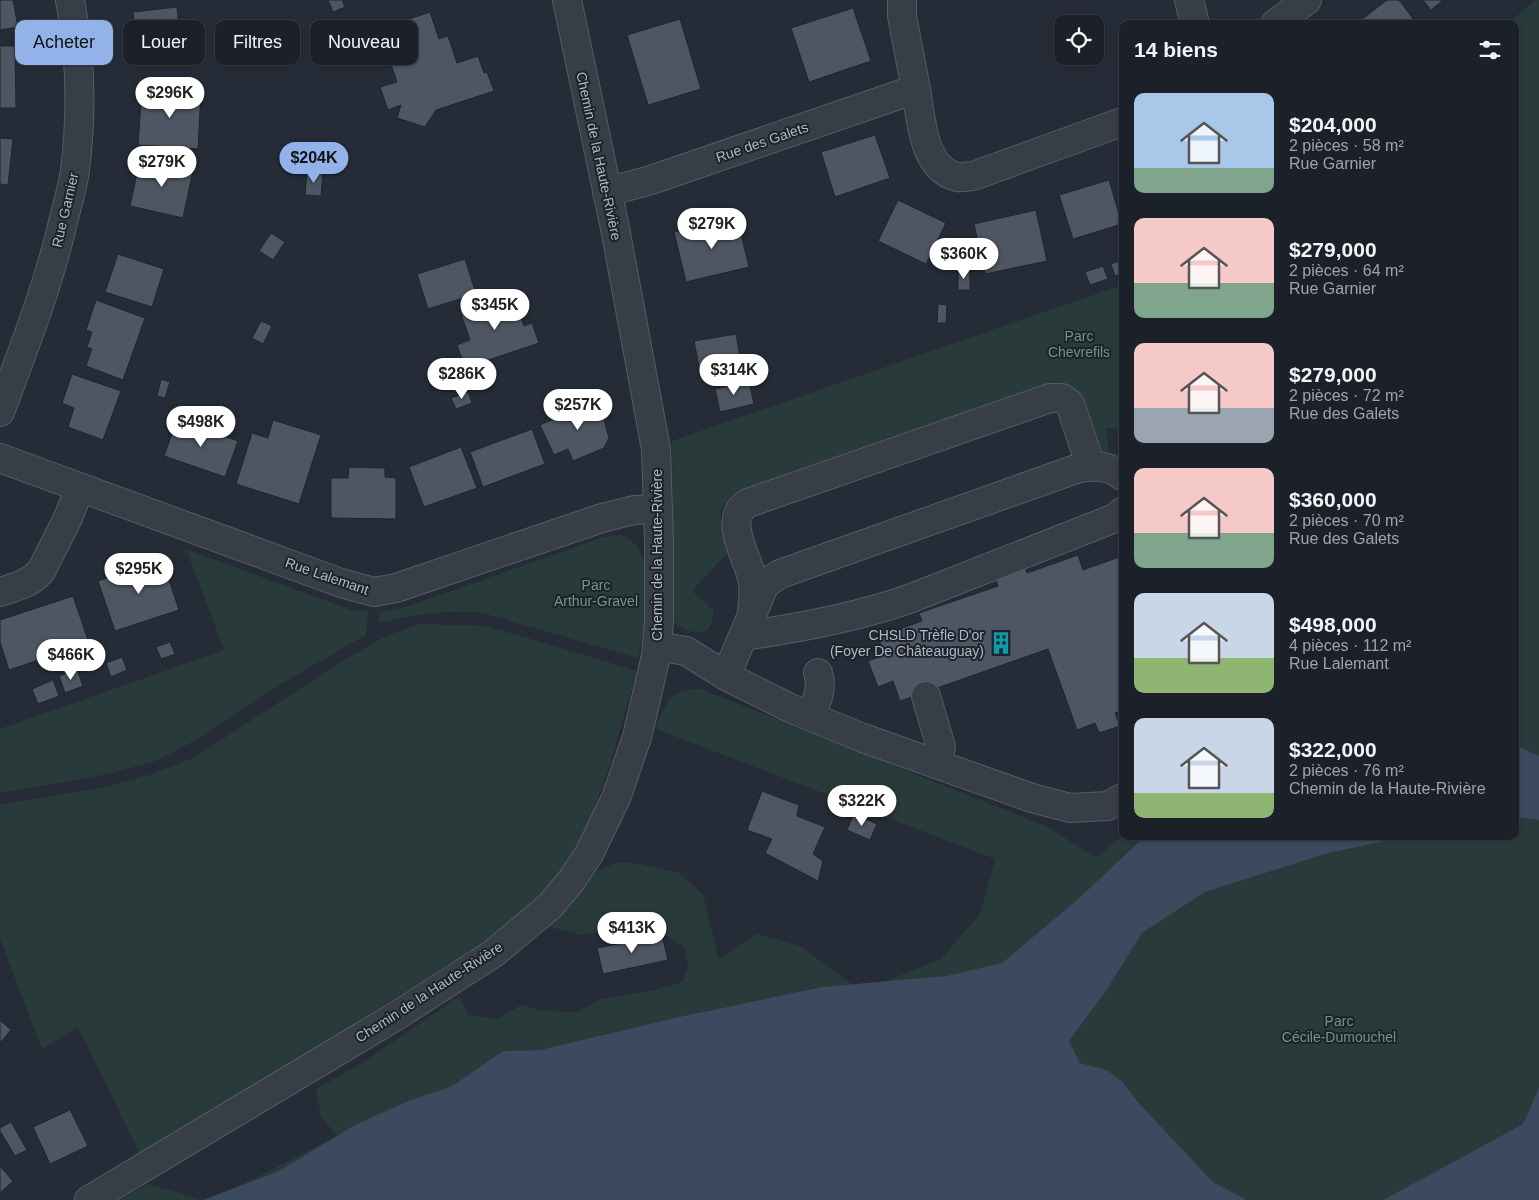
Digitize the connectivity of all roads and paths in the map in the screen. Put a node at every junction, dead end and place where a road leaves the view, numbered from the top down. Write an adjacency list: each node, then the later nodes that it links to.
1 (70, 0): 11 (street, Rue Garnier)
2 (566, 0): 10 (street, Chemin de la Haute-Rivière)
3 (902, 0): 8 (street)
4 (1189, 0): 6 (street)
5 (1307, 0): 7 (street)
6 (1193, 20)
7 (1280, 20)
8 (916, 89): 9 (street); 10 (street, Rue des Galets)
9 (1119, 123)
10 (607, 192): 16 (street, Chemin de la Haute-Rivière)
11 (0, 412)
12 (0, 458): 15 (street, Rue Lalemant)
13 (1091, 466): 14 (street); 19 (street); 19 (street)
14 (1119, 474)
15 (80, 488): 16 (street, Rue Lalemant); 18 (street)
16 (658, 509): 20 (street, Chemin de la Haute-Rivière)
17 (1119, 515): 19 (street)
18 (0, 592)
19 (748, 624): 22 (street)
20 (657, 646): 22 (street); 27 (street, Chemin de la Haute-Rivière)
21 (818, 673): 24 (street)
22 (726, 676): 24 (street)
23 (926, 696): 25 (street)
24 (810, 716): 25 (street)
25 (936, 764): 26 (street)
26 (1119, 800)
27 (89, 1200)

